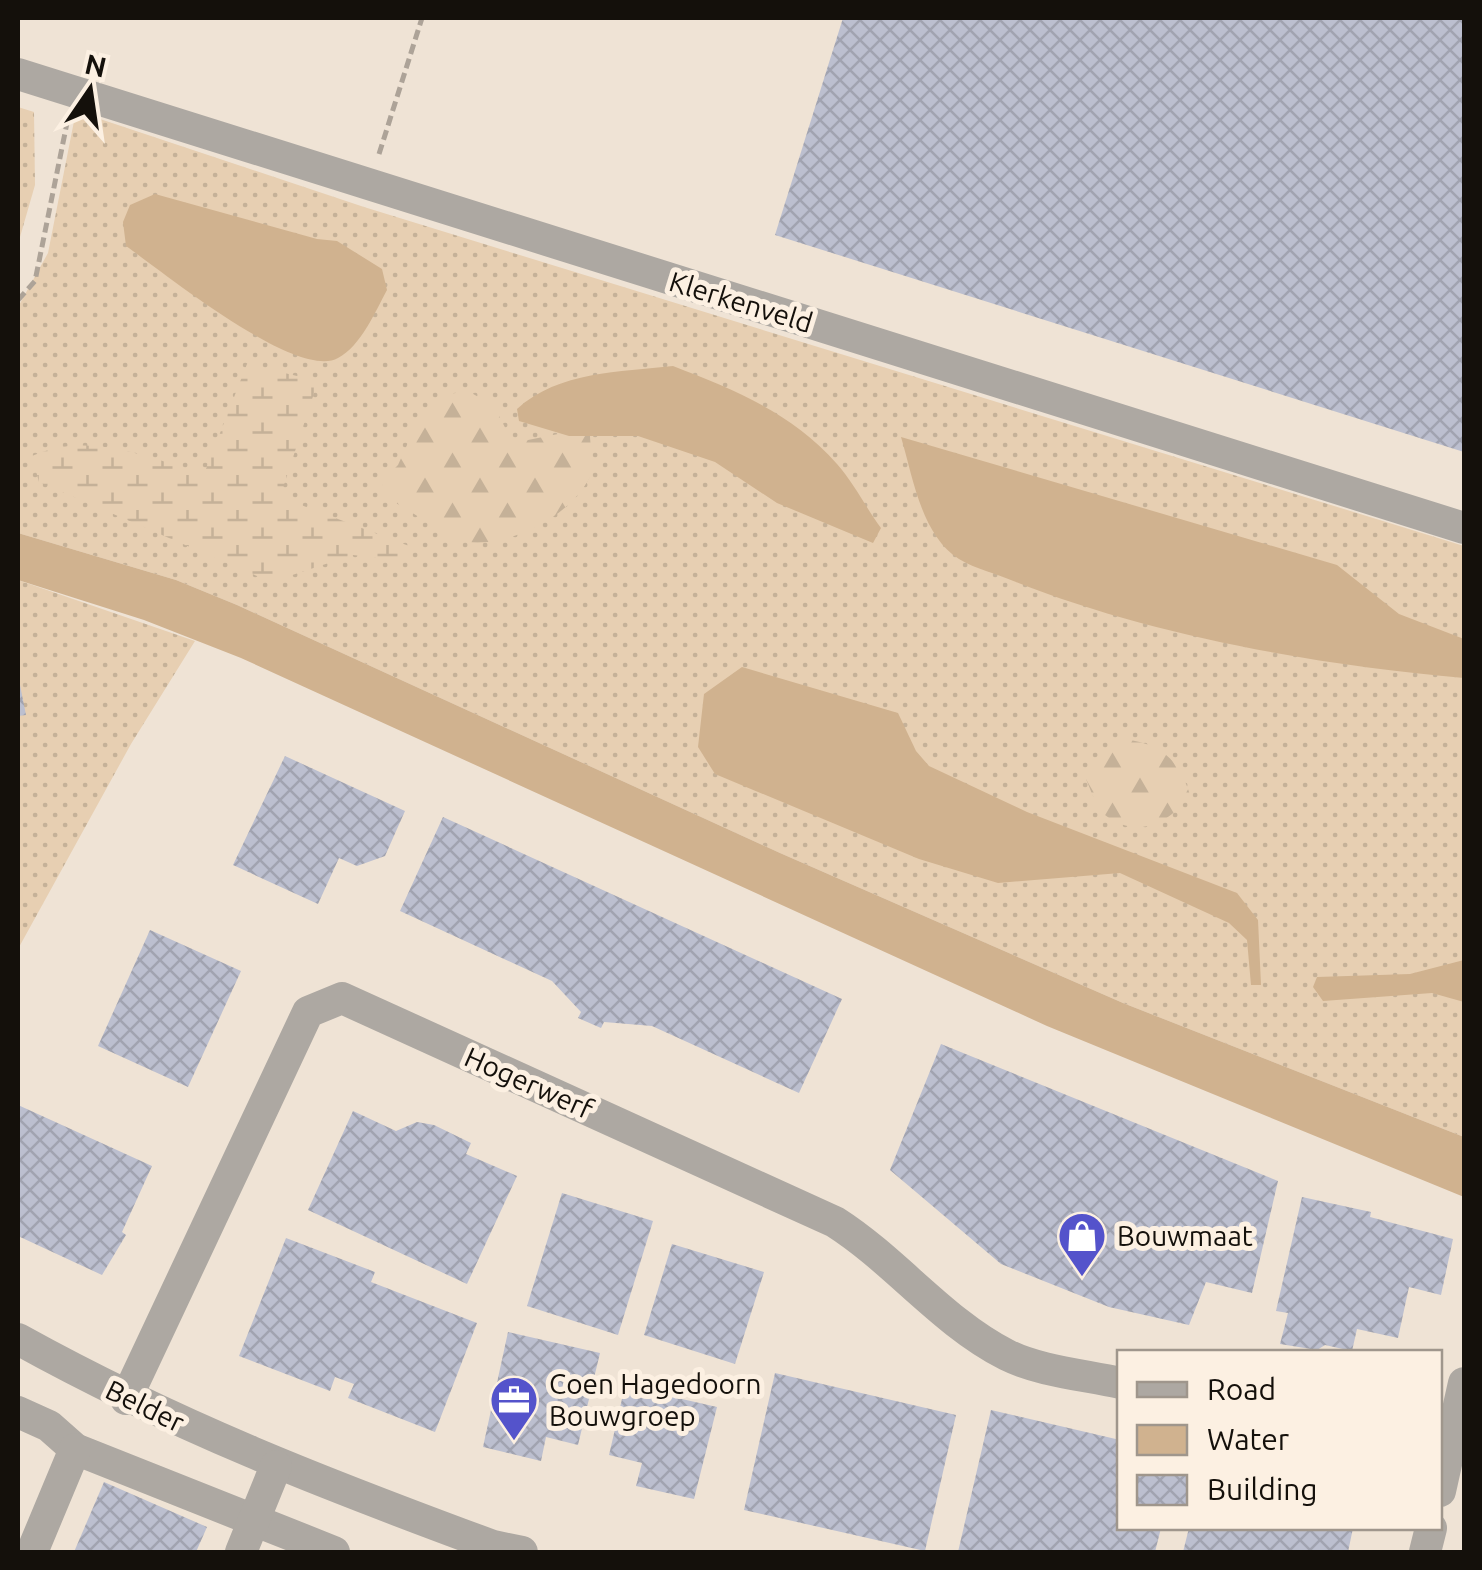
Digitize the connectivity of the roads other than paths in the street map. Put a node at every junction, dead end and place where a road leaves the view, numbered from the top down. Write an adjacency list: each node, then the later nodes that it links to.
1 (18, 74): 2 (street, Klerkenveld)
2 (1464, 528)
3 (18, 1339): 6 (street, Belder)
4 (1117, 1382): 6 (street, Hogerwerf)
5 (1464, 1383): 10 (street)
6 (126, 1399): 9 (street, Belder)
7 (18, 1412): 8 (street)
8 (75, 1449): 11 (street); 13 (street)
9 (276, 1466): 11 (street); 12 (street, Belder)
10 (1442, 1471)
11 (256, 1520): 14 (street); 15 (street)
12 (502, 1550)
13 (32, 1552)
14 (241, 1552)
15 (334, 1552)

